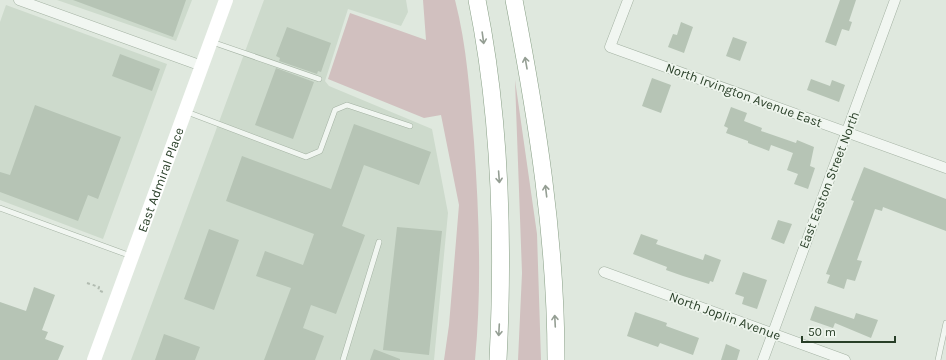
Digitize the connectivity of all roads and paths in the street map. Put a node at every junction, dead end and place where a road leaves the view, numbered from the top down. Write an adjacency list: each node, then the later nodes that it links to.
1 (19, 0): 8 (street)
2 (226, 0): 7 (main road, East Admiral Place)
3 (477, 0): 24 (highway, one-way to 24)
4 (514, 0): 25 (highway, one-way to 4)
5 (628, 0): 12 (street, North Irvington Avenue East)
6 (895, 0): 12 (street, East Easton Street North)
7 (211, 42): 8 (main road, East Admiral Place); 9 (lane)
8 (202, 66): 10 (main road, East Admiral Place)
9 (319, 79)
10 (186, 112): 11 (lane); 16 (main road, East Admiral Place)
11 (410, 126)
12 (847, 132): 13 (street, North Irvington Avenue East); 21 (street, East Easton Street North)
13 (946, 168)
14 (0, 208): 16 (lane)
15 (379, 242): 23 (lane)
16 (132, 256): 19 (main road, East Admiral Place)
17 (604, 272): 21 (street, North Joplin Avenue)
18 (88, 283): 19 (path)
19 (117, 298): 22 (main road, East Admiral Place)
20 (946, 323): 28 (lane)
21 (772, 333): 26 (street, East Easton Street North); 27 (street, North Joplin Avenue)
22 (94, 360)
23 (343, 360)
24 (498, 360)
25 (556, 360)
26 (762, 360)
27 (845, 360)
28 (938, 360)

